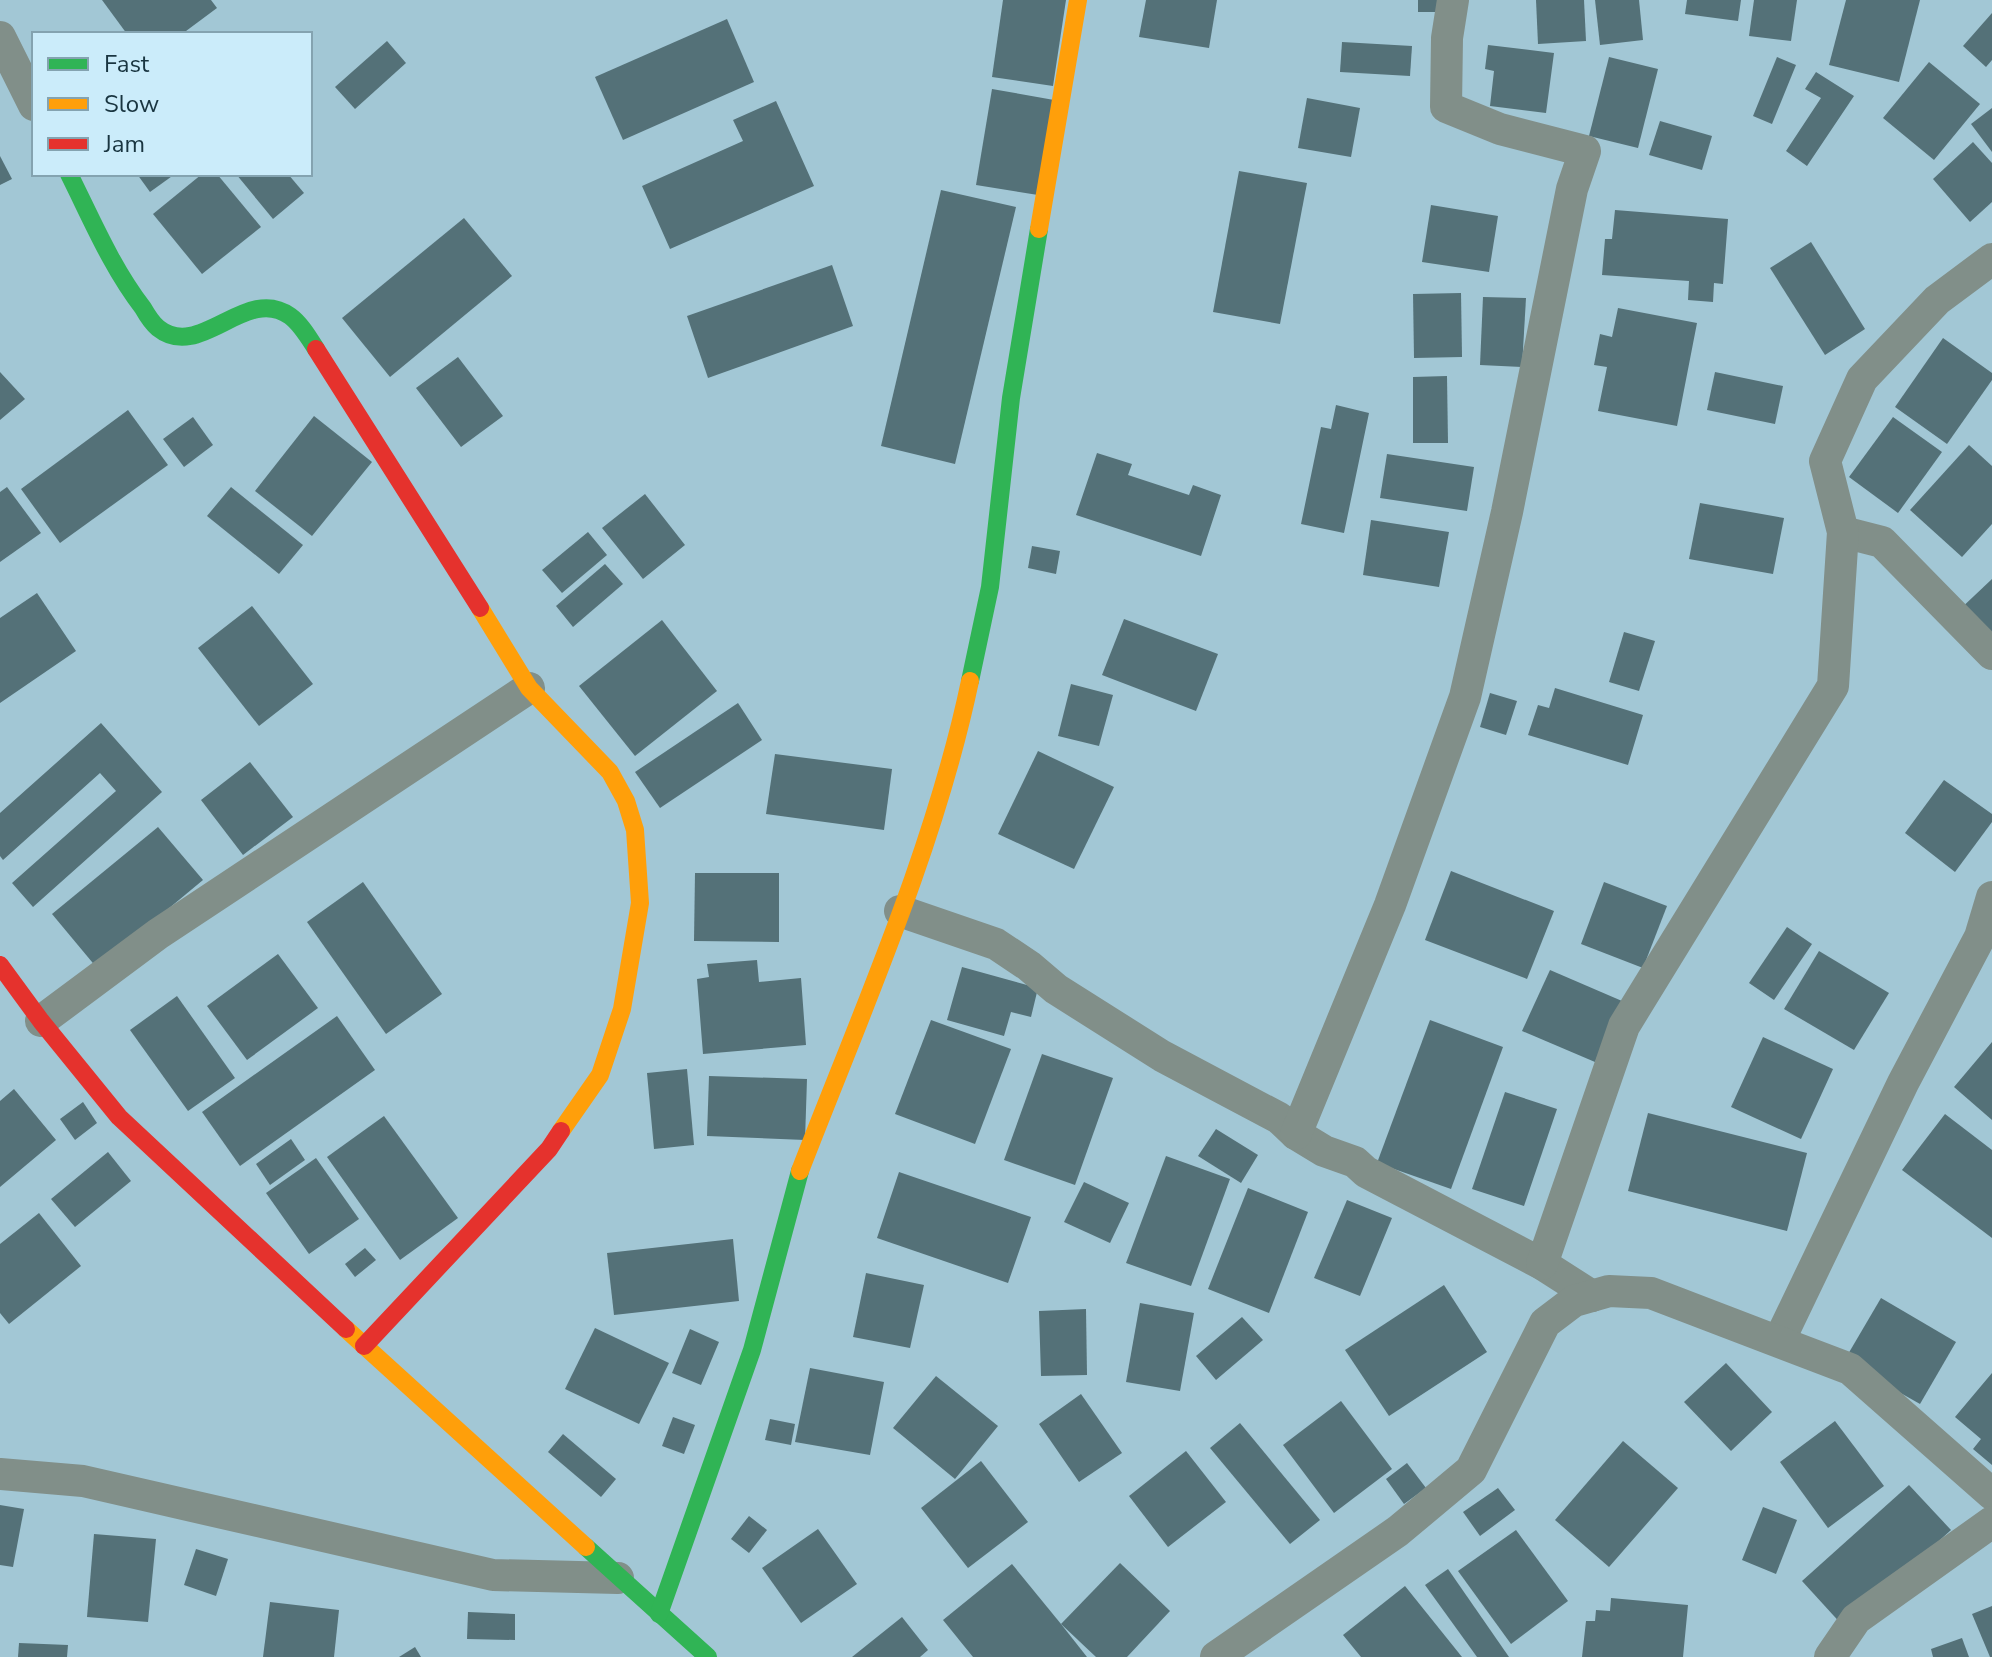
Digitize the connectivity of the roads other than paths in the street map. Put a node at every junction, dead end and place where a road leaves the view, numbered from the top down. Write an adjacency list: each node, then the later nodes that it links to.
1 (1078, 0): 11 (street)
2 (1453, 0): 14 (street)
3 (0, 37): 4 (street)
4 (32, 101)
5 (70, 176): 9 (street)
6 (1992, 259): 7 (street)
7 (1843, 532): 8 (street); 15 (street)
8 (1992, 654)
9 (529, 688): 13 (street); 18 (street)
10 (1992, 897): 17 (street)
11 (900, 911): 14 (street); 23 (street)
12 (0, 965): 13 (street)
13 (41, 1021): 18 (street)
14 (1296, 1134): 15 (street)
15 (1542, 1264): 16 (street)
16 (1592, 1296): 17 (street); 25 (street)
17 (1779, 1341): 20 (street)
18 (364, 1346): 22 (street)
19 (0, 1474): 22 (street)
20 (1992, 1494)
21 (1992, 1522): 26 (street)
22 (618, 1578): 23 (street)
23 (659, 1614): 24 (street)
24 (708, 1657)
25 (1216, 1657)
26 (1830, 1657)

